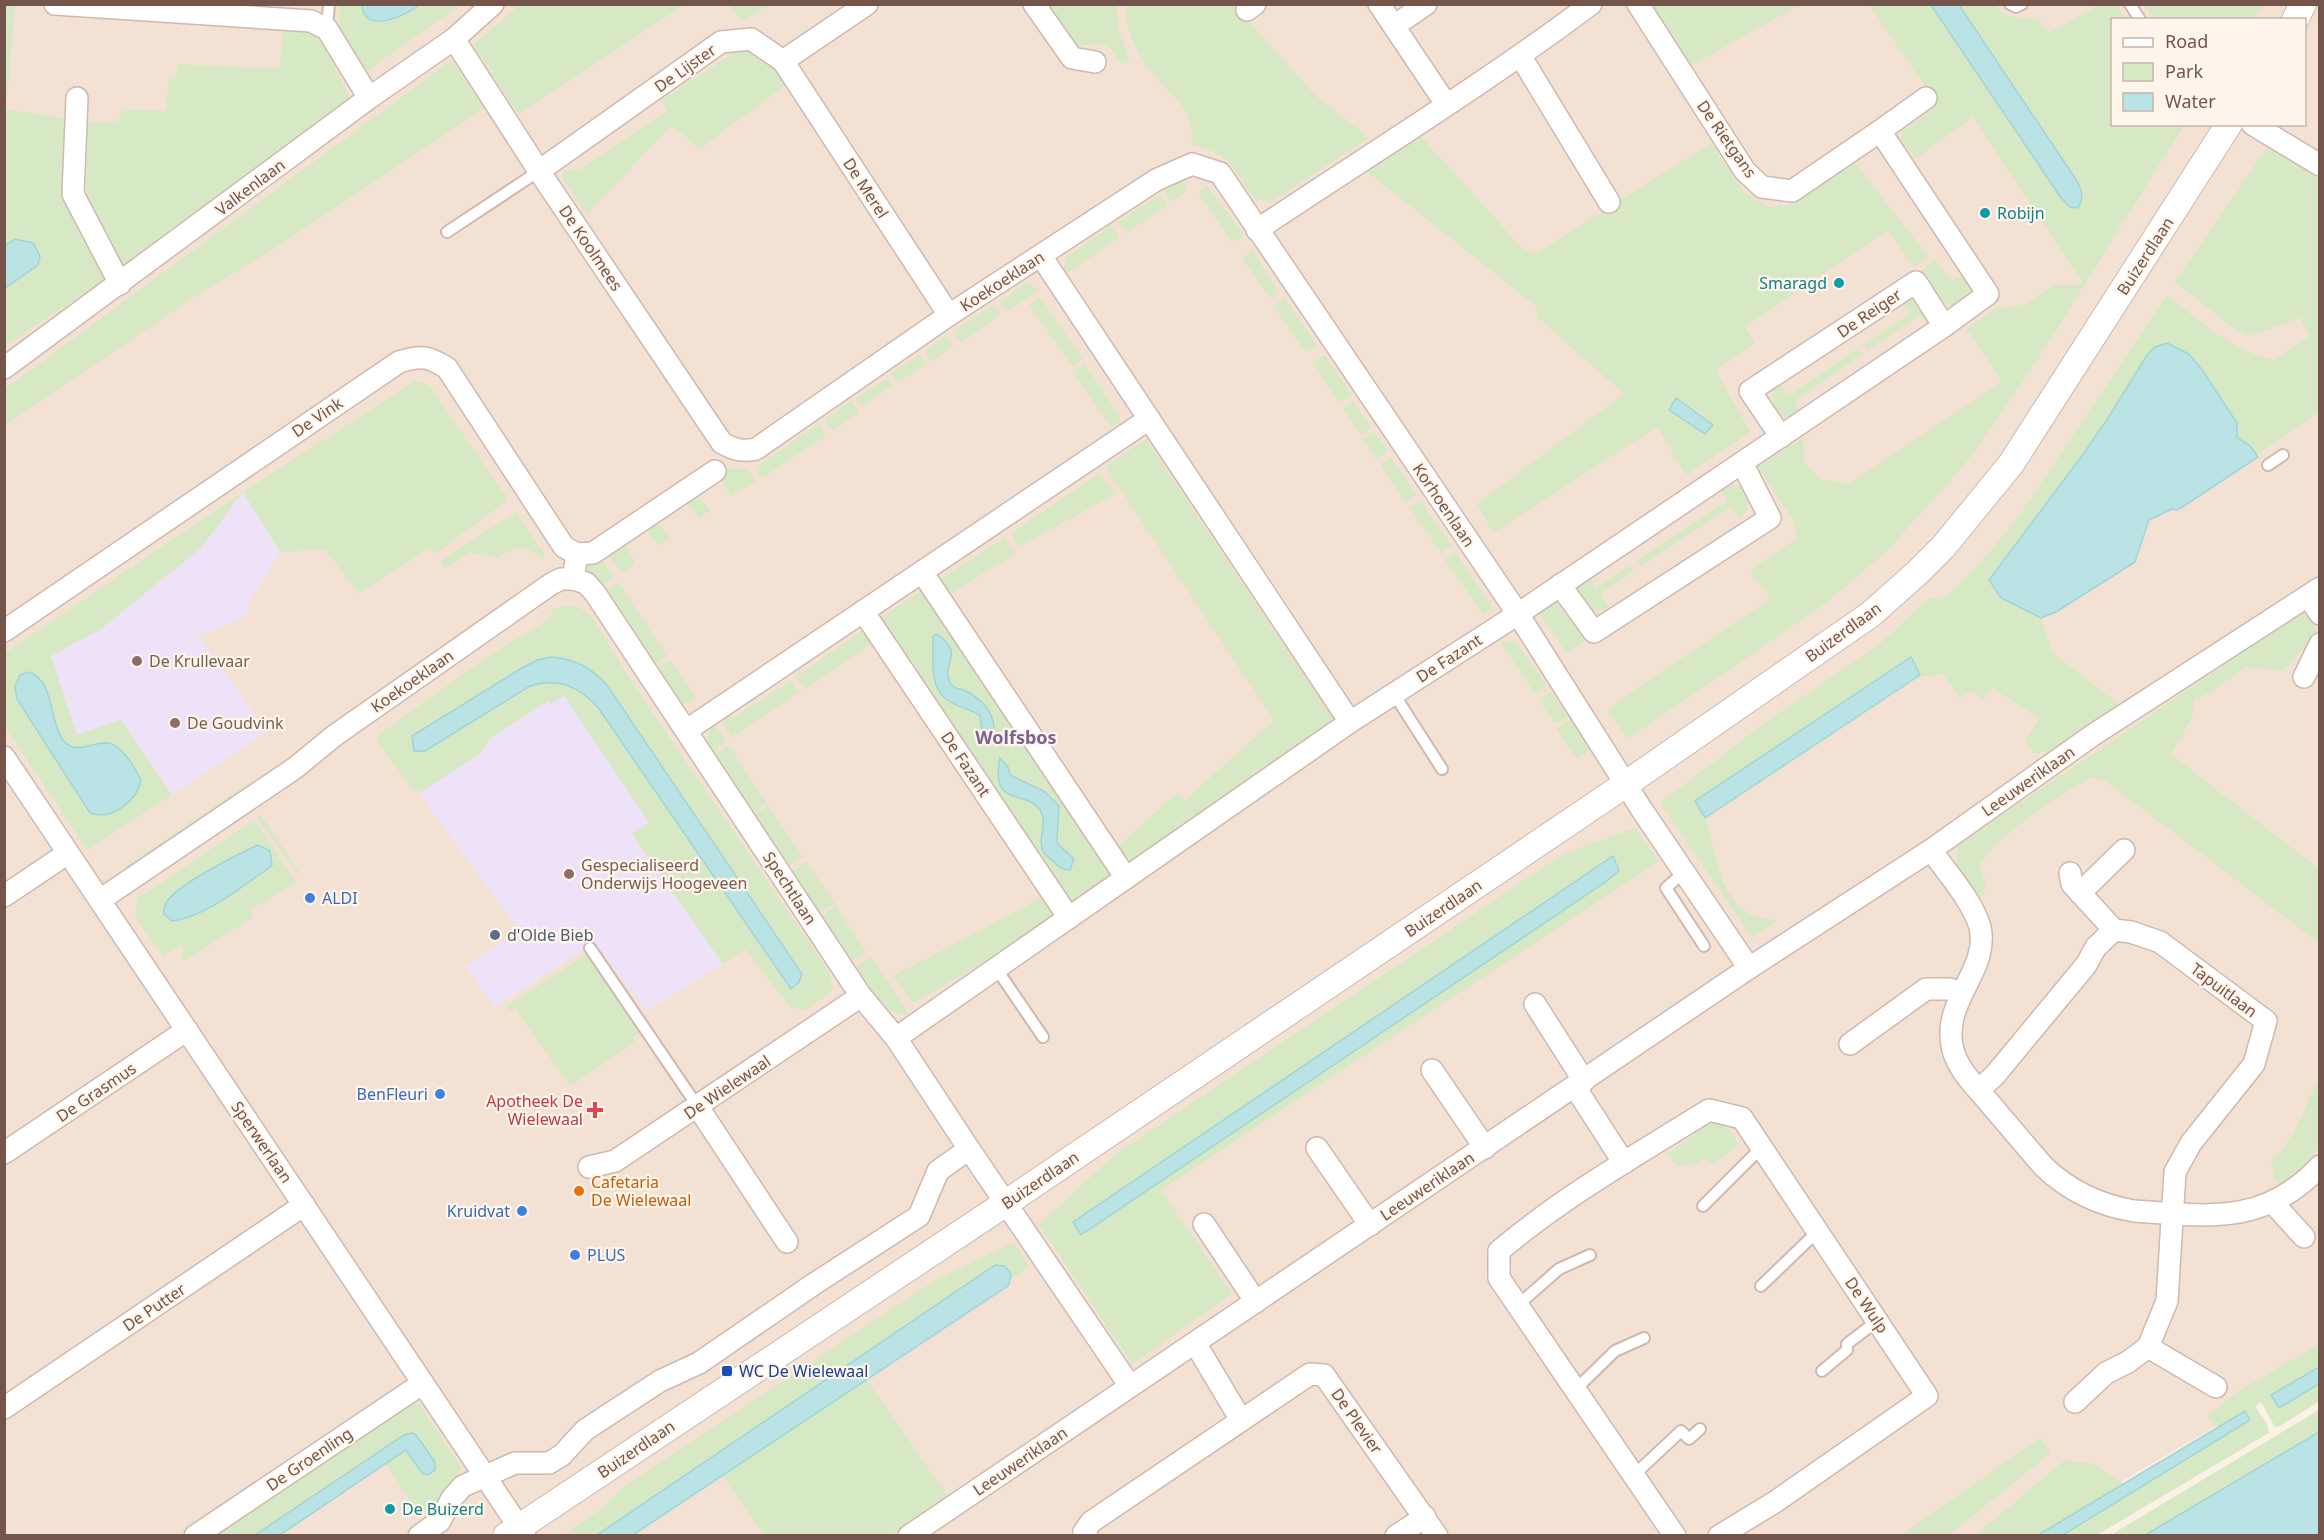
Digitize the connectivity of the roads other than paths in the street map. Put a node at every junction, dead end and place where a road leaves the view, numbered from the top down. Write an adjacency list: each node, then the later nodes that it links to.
1 (55, 4): 14 (street)
2 (329, 4): 19 (lane)
3 (493, 4): 20 (street, Valkenlaan)
4 (867, 4): 22 (street)
5 (1034, 4): 23 (street)
6 (1380, 4): 18 (street)
7 (1426, 4): 18 (street)
8 (1591, 4): 21 (street)
9 (1638, 4): 30 (street, De Rietgans)
10 (2010, 4): 11 (lane)
11 (2022, 4)
12 (2130, 4): 16 (lane)
13 (2303, 4): 17 (street)
14 (85, 6): 15 (street)
15 (276, 12): 19 (street)
16 (2139, 18)
17 (2296, 18)
18 (1394, 26): 27 (street)
19 (327, 29): 26 (street)
20 (454, 39): 26 (street, Valkenlaan); 32 (street, De Koolmees)
21 (1521, 57): 27 (street); 33 (street)
22 (783, 61): 32 (street, De Lijster); 38 (street, De Merel)
23 (1095, 62)
24 (77, 98): 37 (street)
25 (1926, 98): 30 (street, De Rietgans)
26 (369, 99): 37 (street, Valkenlaan)
27 (1446, 104): 34 (street)
28 (2228, 126): 63 (street, Buizerdlaan)
29 (2255, 126): 31 (street)
30 (1880, 131): 39 (street)
31 (2319, 165)
32 (539, 171): 35 (lane); 43 (street, De Koolmees)
33 (1609, 202)
34 (1257, 230): 36 (street, Koekoeklaan); 54 (street, Korhoenlaan)
35 (447, 232)
36 (1041, 256): 38 (street, Koekoeklaan); 41 (street)
37 (120, 284): 40 (street, Valkenlaan)
38 (949, 315): 43 (street, Koekoeklaan)
39 (1944, 326): 42 (street); 42 (street, De Reiger)
40 (4, 368)
41 (1149, 419): 49 (street); 59 (street)
42 (1781, 437): 45 (street)
43 (734, 450)
44 (2283, 455): 46 (lane)
45 (1743, 463): 51 (street); 51 (street)
46 (2268, 465)
47 (715, 471): 48 (street)
48 (577, 554): 50 (street); 55 (street, De Vink)
49 (922, 572): 53 (street); 69 (street)
50 (573, 579): 60 (street, Spechtlaan); 72 (street, Koekoeklaan)
51 (1560, 585): 54 (street)
52 (2316, 600): 64 (street, Leeuweriklaan)
53 (863, 611): 60 (street); 73 (street, De Fazant)
54 (1518, 614): 58 (street, De Fazant); 63 (street, Korhoenlaan)
55 (4, 631)
56 (2319, 644): 57 (street)
57 (2304, 677)
58 (1394, 694): 59 (street, De Fazant); 62 (lane)
59 (1350, 722): 69 (street, De Fazant)
60 (687, 730): 80 (street, Spechtlaan)
61 (4, 757): 66 (street, Sperwerlaan)
62 (1442, 769)
63 (1626, 784): 67 (street); 99 (street, Buizerdlaan)
64 (1930, 850): 78 (street, Leeuweriklaan); 79 (street)
65 (2124, 850): 70 (street)
66 (68, 853): 71 (street); 72 (street, Sperwerlaan)
67 (1684, 872): 75 (lane); 78 (street)
68 (2070, 873): 70 (street)
69 (1126, 878): 73 (street, De Fazant)
70 (2080, 893): 74 (street)
71 (4, 896)
72 (100, 900): 82 (street, Sperwerlaan)
73 (1069, 918): 77 (street, De Fazant)
74 (2114, 930): 88 (street); 102 (street, Tapuitlaan)
75 (1704, 945)
76 (590, 948): 89 (lane)
77 (996, 968): 83 (lane); 84 (street, De Fazant)
78 (1749, 968): 87 (street, Leeuweriklaan)
79 (1961, 994): 85 (street); 88 (street)
80 (861, 996): 84 (street, Spechtlaan); 89 (street, De Wielewaal)
81 (1535, 1004): 87 (street)
82 (187, 1030): 94 (street, De Grasmus); 100 (street, Sperwerlaan)
83 (1043, 1037)
84 (896, 1038): 93 (street, Spechtlaan)
85 (1850, 1044)
86 (1432, 1070): 91 (street, Leeuweriklaan)
87 (1580, 1084): 91 (street, Leeuweriklaan); 95 (street)
88 (1979, 1090): 102 (street)
89 (698, 1107): 97 (street, De Wielewaal); 107 (street)
90 (1317, 1148): 104 (street, Leeuweriklaan)
91 (1485, 1148): 104 (street, Leeuweriklaan)
92 (1762, 1148): 95 (street, De Wulp); 101 (lane); 105 (street, De Wulp)
93 (969, 1149): 99 (street, Spechtlaan); 126 (street)
94 (4, 1153)
95 (1624, 1163): 111 (street, De Wulp)
96 (2319, 1166): 98 (street)
97 (589, 1167)
98 (2272, 1202): 102 (street); 106 (street)
99 (1006, 1203): 118 (street); 128 (street, Buizerdlaan)
100 (304, 1205): 117 (street, Sperwerlaan); 122 (street, De Putter)
101 (1702, 1206)
102 (2174, 1214): 115 (street, Tapuitlaan)
103 (1203, 1224): 110 (street)
104 (1370, 1225): 110 (street, Leeuweriklaan)
105 (1818, 1231): 109 (lane); 112 (street, De Wulp)
106 (2304, 1237)
107 (787, 1242)
108 (1590, 1255): 111 (lane)
109 (1761, 1286)
110 (1256, 1302): 114 (street, Leeuweriklaan)
111 (1518, 1305): 120 (street, De Wulp)
112 (1877, 1321): 116 (lane); 136 (street, De Wulp)
113 (1644, 1338): 120 (lane)
114 (1195, 1343): 118 (street, Leeuweriklaan); 123 (street)
115 (2148, 1347): 119 (street); 121 (street)
116 (1822, 1371)
117 (423, 1383): 126 (street, Sperwerlaan); 129 (street, De Groenling)
118 (1130, 1386): 131 (street, Leeuweriklaan)
119 (2216, 1387)
120 (1576, 1389): 125 (street, De Wulp)
121 (2075, 1402)
122 (4, 1408)
123 (1241, 1420): 127 (street, De Plevier); 132 (street, De Plevier)
124 (1700, 1429): 125 (lane)
125 (1634, 1475): 135 (street, De Wulp)
126 (485, 1476): 128 (street, Sperwerlaan); 130 (street)
127 (1425, 1516): 133 (street); 134 (street, De Plevier)
128 (517, 1533)
129 (195, 1536)
130 (419, 1536)
131 (909, 1536)
132 (1087, 1536)
133 (1396, 1536)
134 (1437, 1536)
135 (1675, 1536)
136 (1719, 1536)

